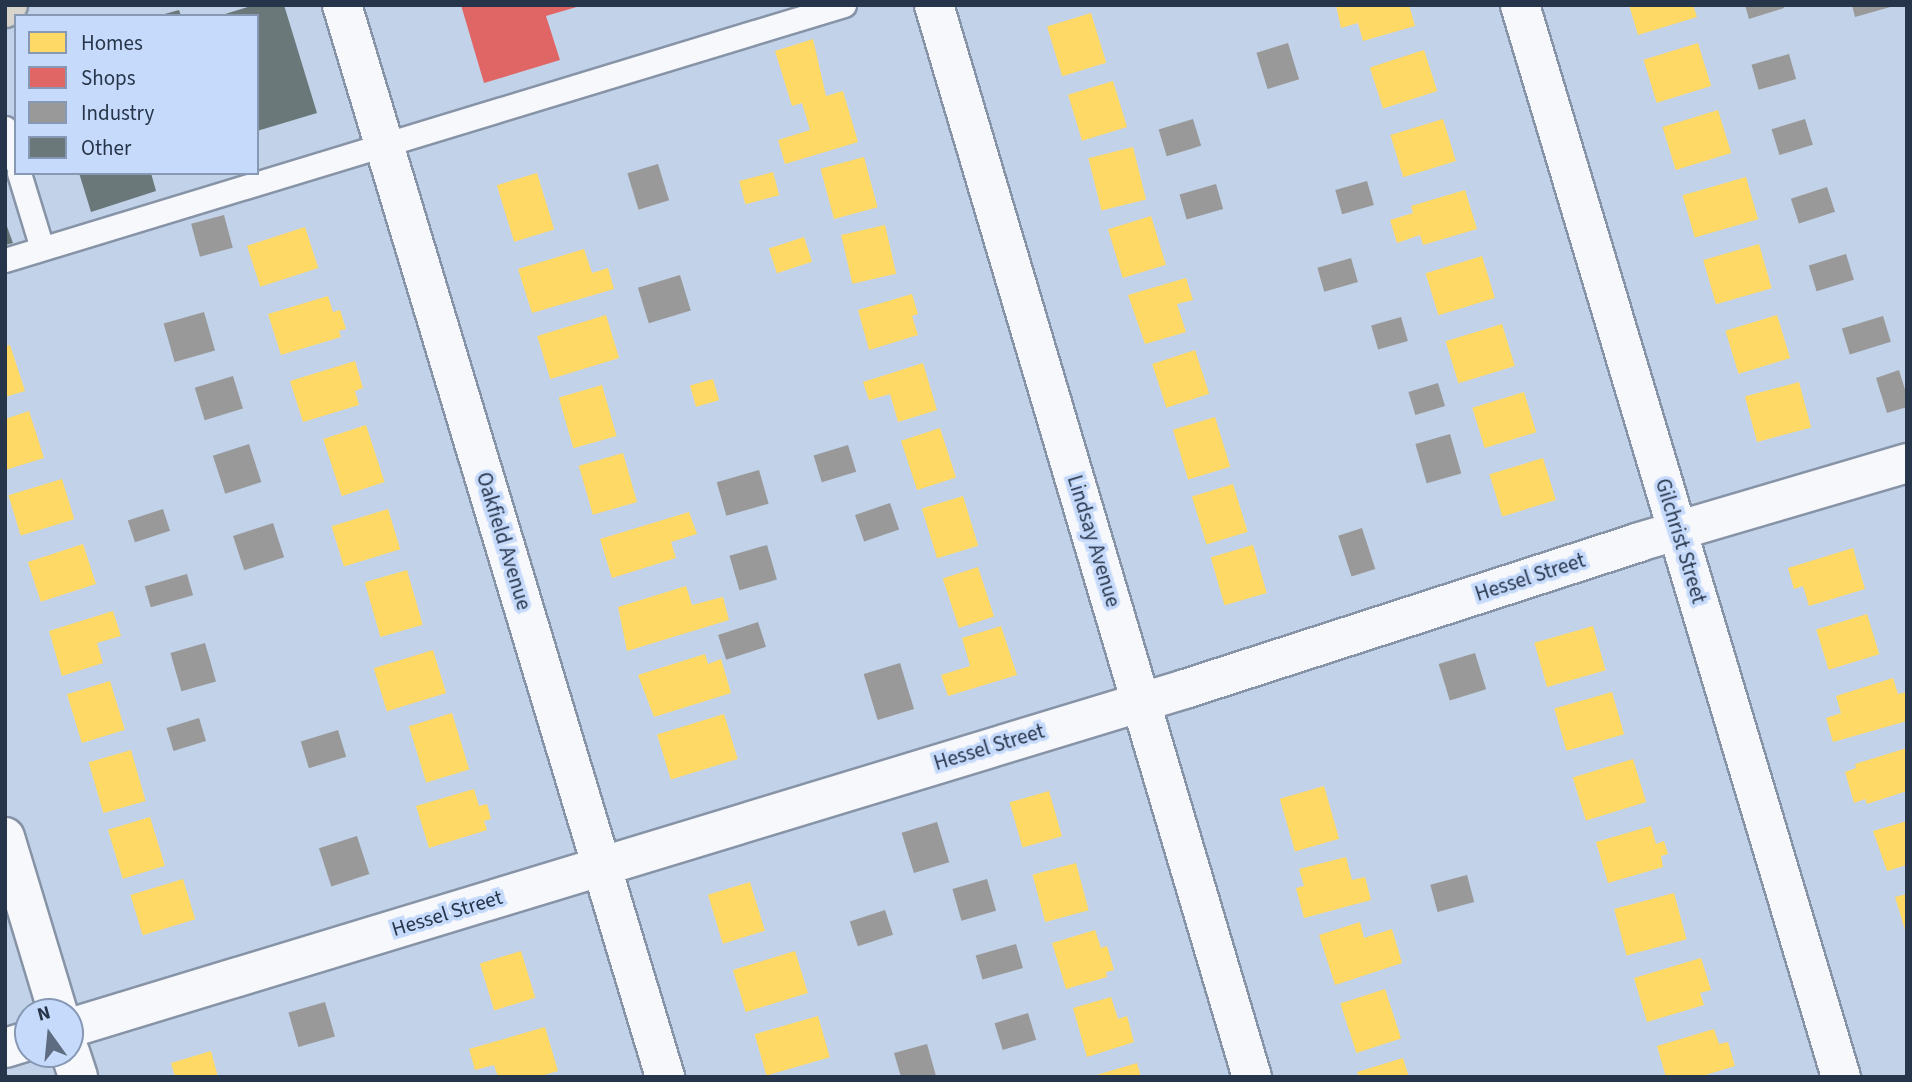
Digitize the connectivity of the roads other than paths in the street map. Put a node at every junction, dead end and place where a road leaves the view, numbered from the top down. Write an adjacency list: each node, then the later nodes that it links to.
1 (342, 5): 6 (street, Oakfield Avenue)
2 (844, 5): 6 (lane)
3 (934, 5): 13 (street, Lindsay Avenue)
4 (1520, 5): 12 (street, Gilchrist Street)
5 (5, 128): 7 (lane)
6 (385, 145): 9 (lane); 15 (street, Oakfield Avenue)
7 (14, 156)
8 (20, 175): 9 (lane)
9 (42, 248): 10 (lane)
10 (5, 260)
11 (1907, 463): 12 (street, Hessel Street)
12 (1678, 531): 13 (street, Hessel Street); 20 (street, Gilchrist Street)
13 (1141, 702): 15 (street, Hessel Street); 19 (street, Lindsay Avenue)
14 (5, 837): 16 (street)
15 (601, 866): 17 (street, Hessel Street); 18 (street, Oakfield Avenue)
16 (54, 998)
17 (84, 1024)
18 (665, 1077)
19 (1252, 1077)
20 (1841, 1077)

